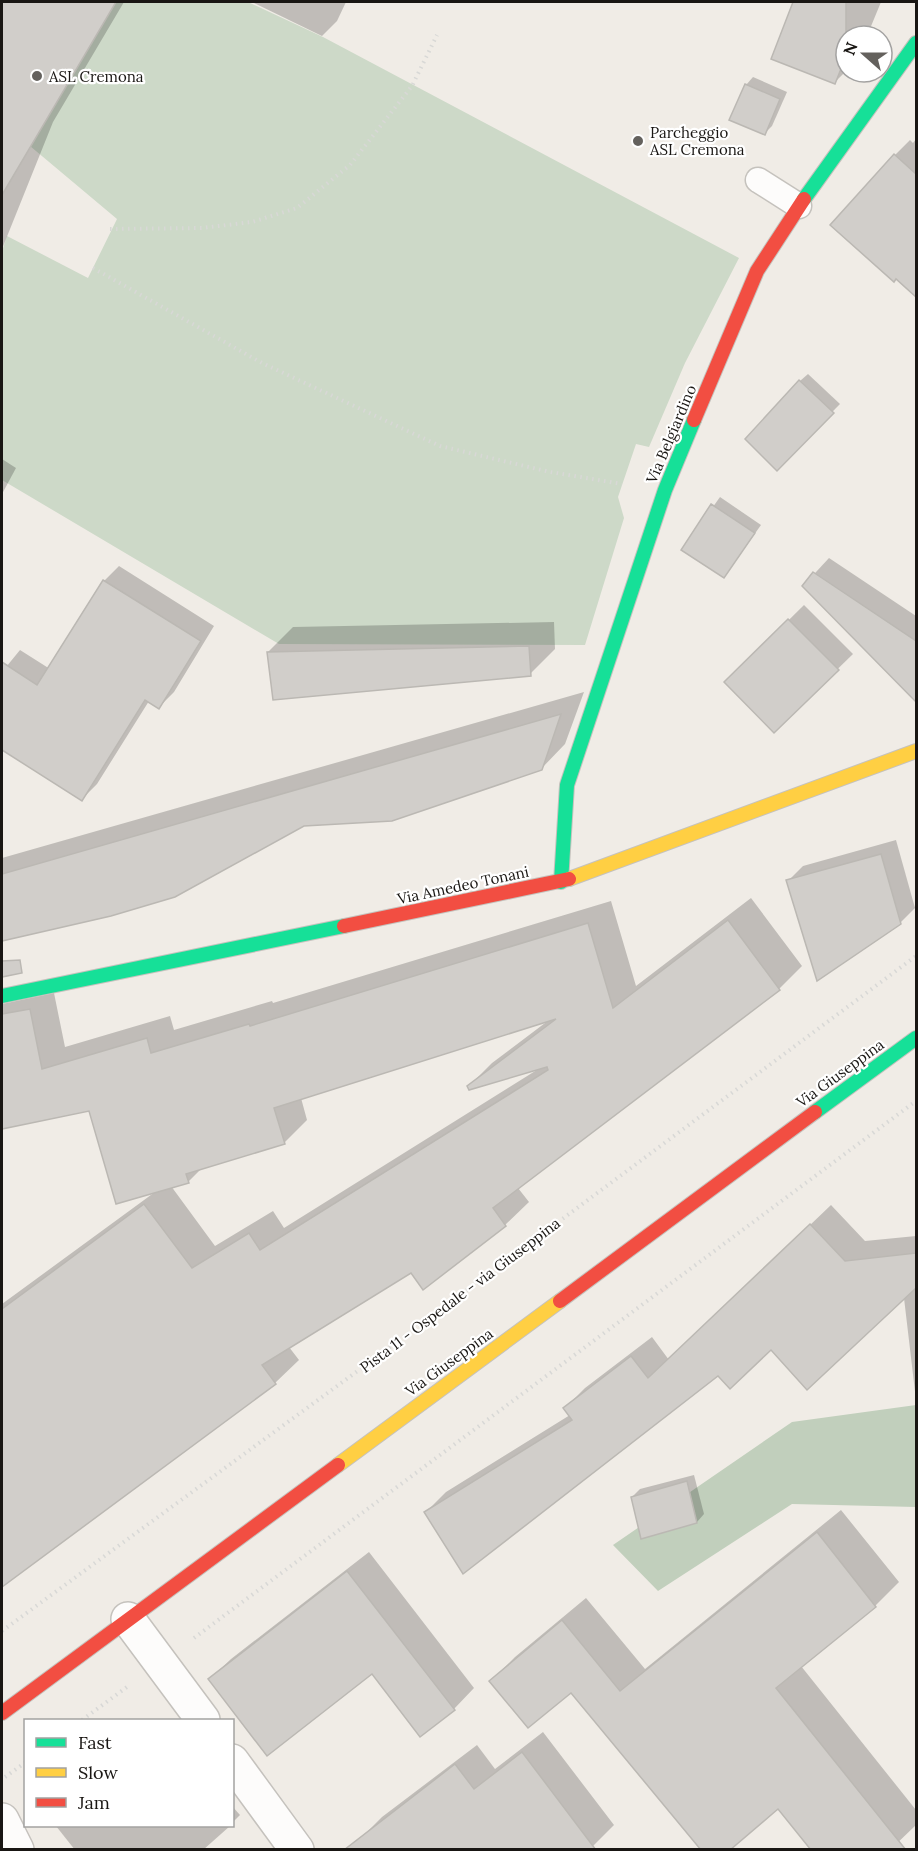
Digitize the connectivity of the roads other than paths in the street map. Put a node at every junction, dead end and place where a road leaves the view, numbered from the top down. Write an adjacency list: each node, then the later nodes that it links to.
1 (916, 43): 3 (street, Via Belgiardino)
2 (758, 180): 3 (lane)
3 (799, 206): 5 (street, Via Belgiardino)
4 (916, 751): 5 (street, Via Amedeo Tonani)
5 (561, 882): 6 (street, Via Amedeo Tonani)
6 (2, 996)
7 (916, 1038): 8 (street, Via Giuseppina)
8 (128, 1619): 9 (street, Via Giuseppina); 10 (street)
9 (2, 1713)
10 (202, 1719)
11 (234, 1764): 14 (street)
12 (2, 1820): 13 (street)
13 (17, 1850)
14 (297, 1850)

